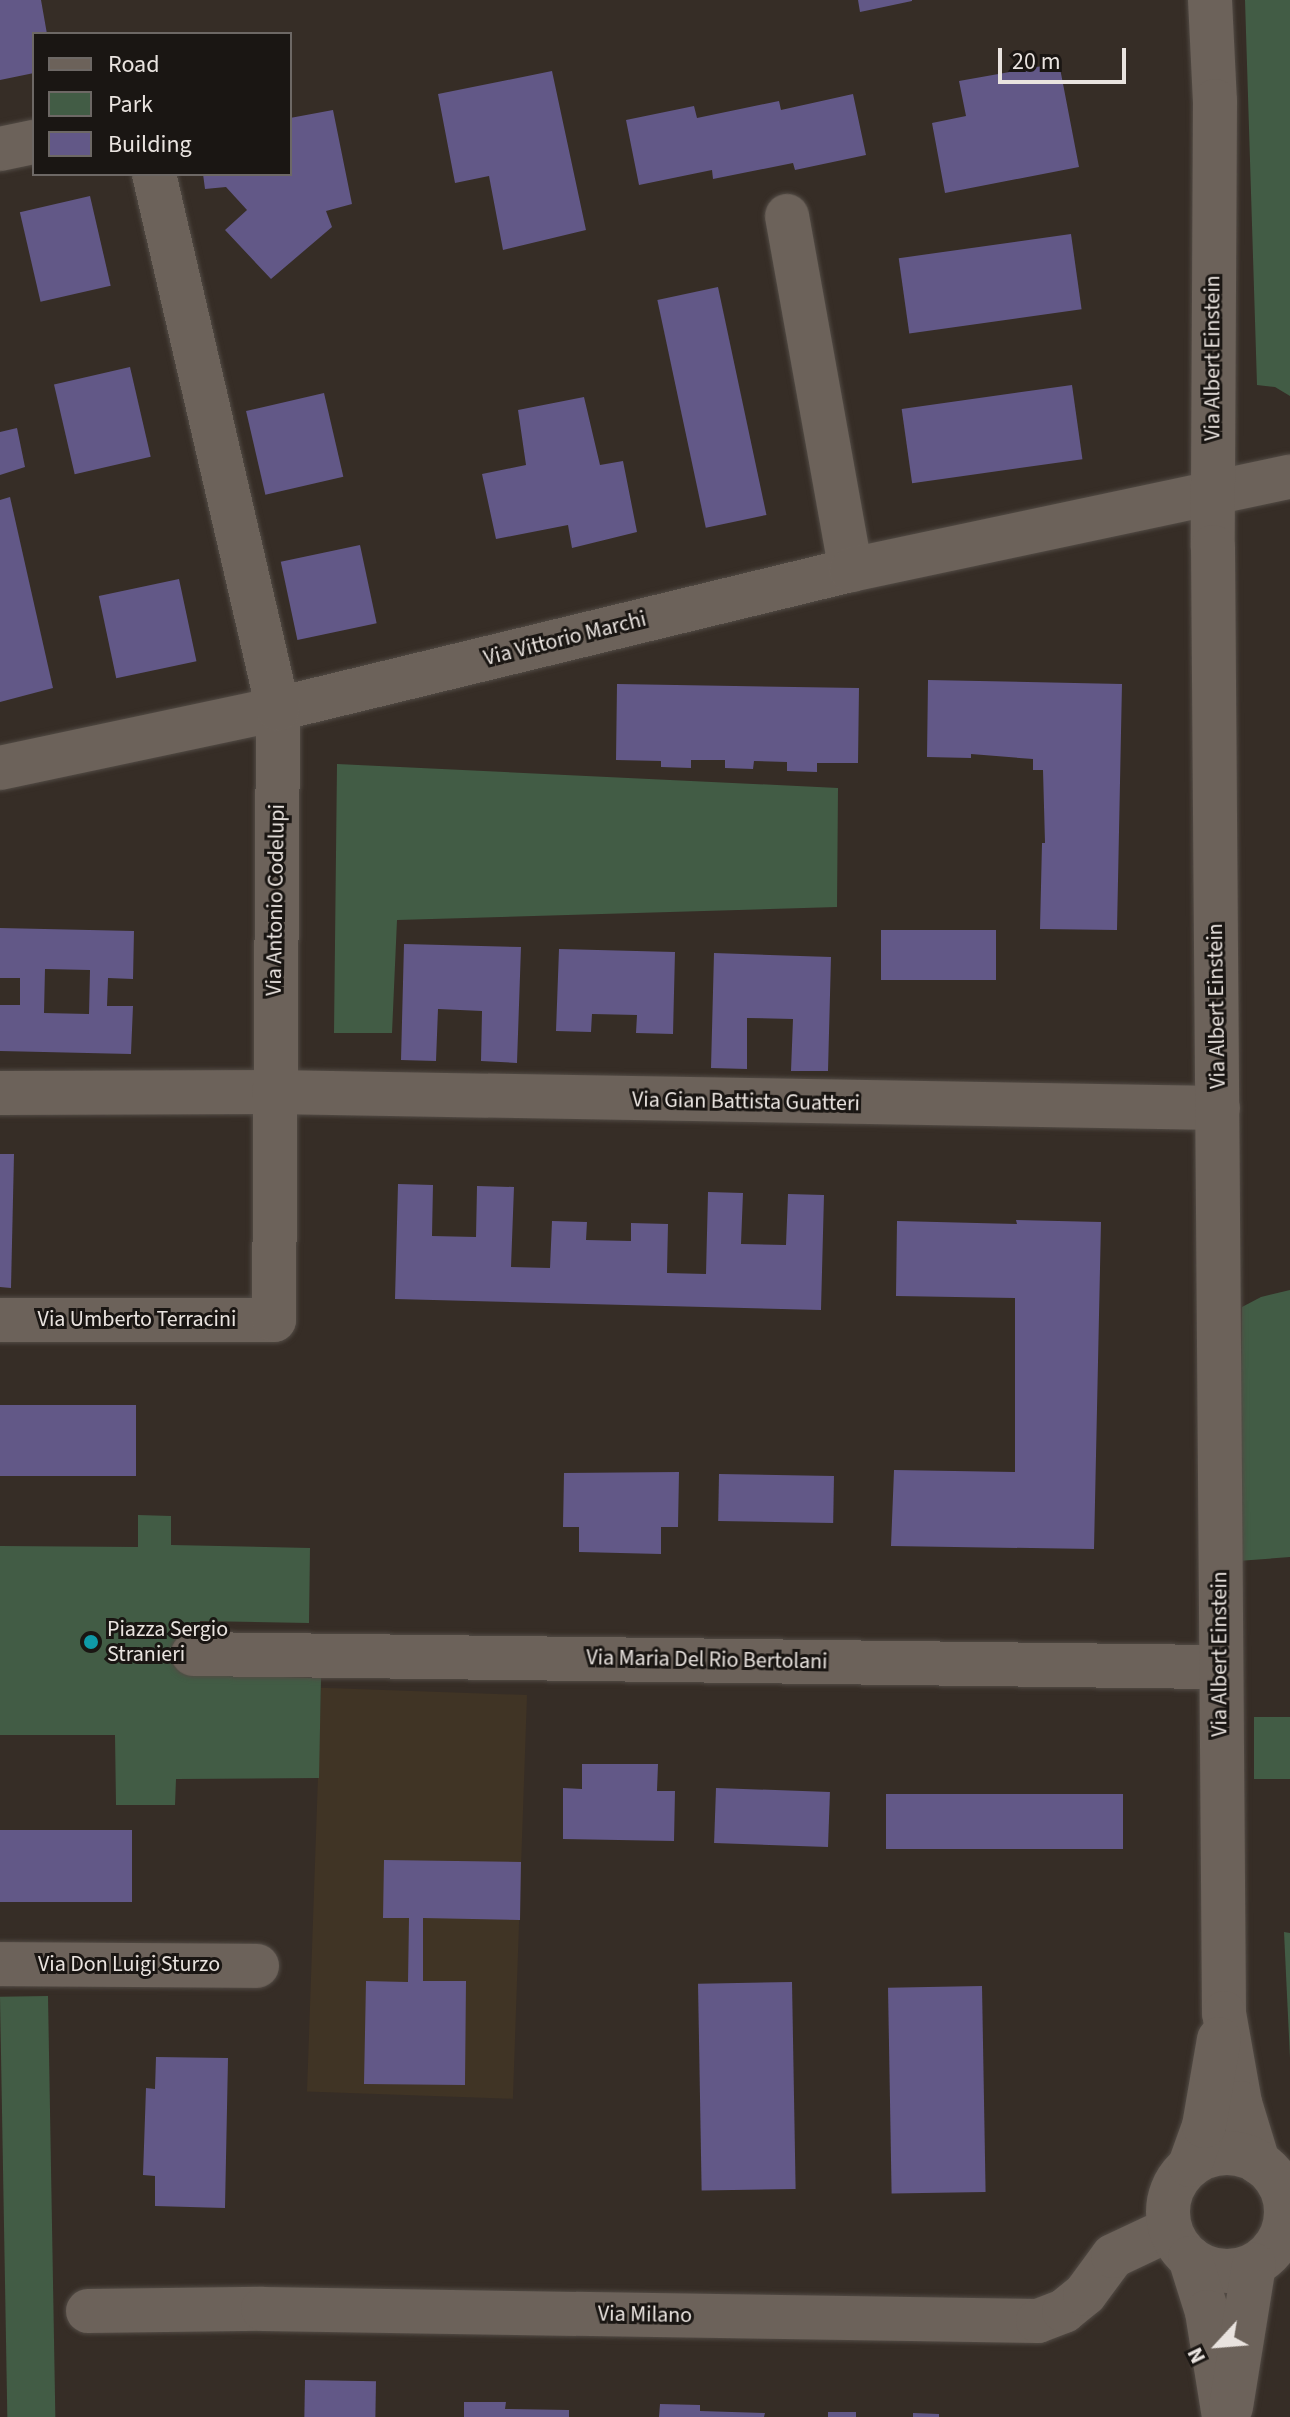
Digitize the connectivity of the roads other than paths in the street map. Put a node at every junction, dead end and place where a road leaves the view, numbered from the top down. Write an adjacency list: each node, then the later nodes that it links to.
1 (1210, 0): 7 (street, Via Albert Einstein)
2 (32, 142): 3 (street)
3 (0, 149)
4 (154, 176): 9 (street)
5 (787, 216): 8 (street)
6 (1290, 477): 7 (street, Via Vittorio Marchi)
7 (1213, 495): 8 (street, Via Vittorio Marchi); 13 (street, Via Albert Einstein)
8 (851, 570): 9 (street, Via Vittorio Marchi)
9 (278, 709): 10 (street, Via Vittorio Marchi); 11 (street, Via Antonio Codelupi)
10 (0, 768)
11 (274, 1092): 12 (street, Via Gian Battista Guatteri); 13 (street, Via Gian Battista Guatteri); 14 (street, Via Umberto Terracini)
12 (0, 1093)
13 (1218, 1108): 16 (street, Via Albert Einstein)
14 (0, 1320)
15 (193, 1654): 16 (street, Via Maria Del Rio Bertolani)
16 (1220, 1667): 19 (street, Via Albert Einstein)
17 (0, 1964): 18 (street, Via Don Luigi Sturzo)
18 (257, 1966)
19 (1224, 2013): 20 (street, Via Albert Einstein); 21 (street, Via Albert Einstein)
20 (1190, 2165): 21 (street); 22 (street)
21 (1277, 2183): 23 (street)
22 (1180, 2244): 23 (street); 24 (street, Via Milano); 25 (street)
23 (1270, 2259): 25 (street)
24 (88, 2311)
25 (1227, 2417)

